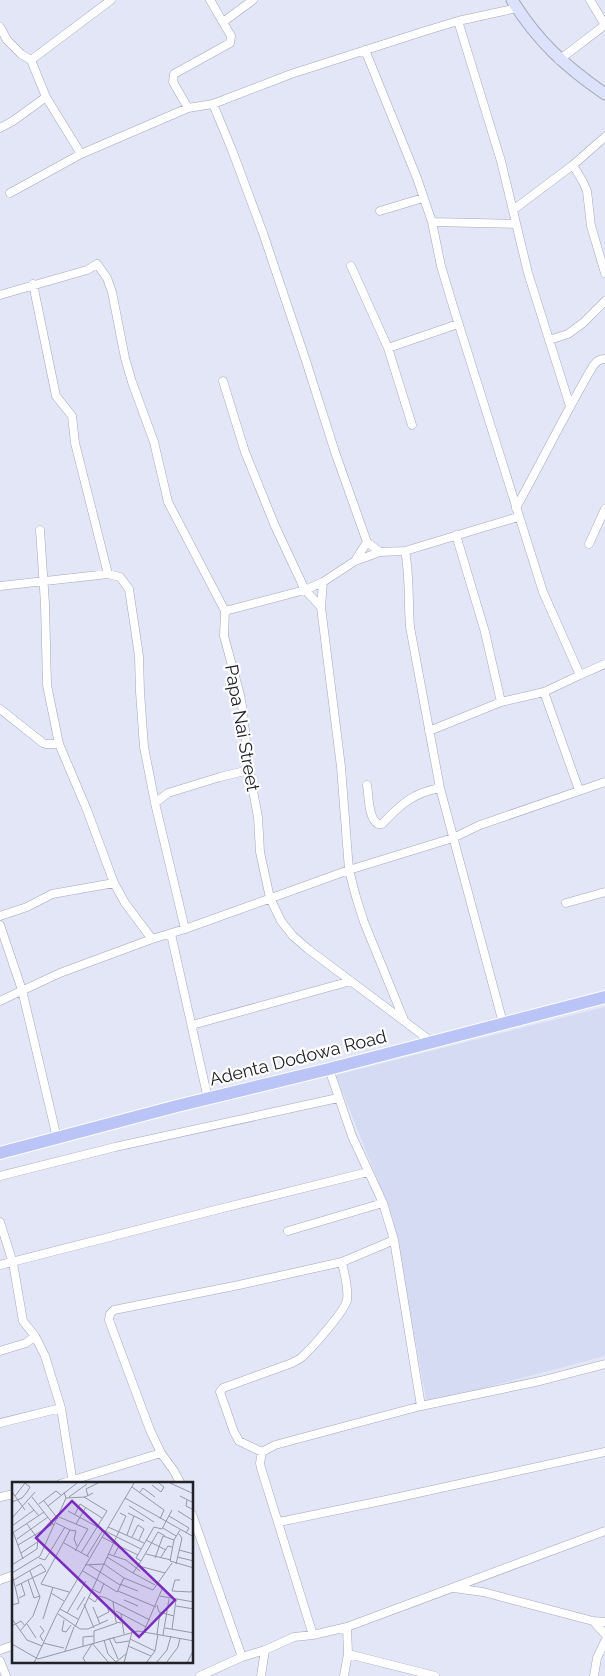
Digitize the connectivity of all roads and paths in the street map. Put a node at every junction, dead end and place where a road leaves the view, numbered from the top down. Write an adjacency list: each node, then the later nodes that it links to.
1 (111, 0): 11 (street)
2 (210, 0): 7 (street)
3 (253, 0): 7 (street)
4 (590, 0): 8 (street)
5 (515, 4): 6 (street); 12 (street)
6 (458, 21): 10 (street); 23 (street)
7 (223, 22): 16 (street)
8 (605, 25): 12 (street)
9 (0, 27): 11 (street)
10 (364, 50): 15 (street); 22 (street)
11 (31, 60): 14 (street)
12 (559, 60): 13 (street)
13 (605, 94)
14 (46, 96): 17 (street); 19 (street)
15 (213, 104): 16 (street); 44 (street)
16 (188, 108): 19 (street)
17 (0, 128)
18 (605, 137): 20 (street)
19 (80, 154): 21 (street)
20 (573, 165): 23 (street); 28 (street)
21 (10, 193)
22 (423, 198): 24 (street); 25 (street)
23 (513, 210): 26 (street)
24 (380, 211)
25 (432, 222): 26 (street); 32 (street)
26 (516, 224): 33 (street)
27 (351, 266): 34 (street)
28 (605, 274)
29 (33, 284): 30 (street); 49 (street); 55 (street, Papa Nai Street)
30 (0, 294)
31 (605, 301): 33 (street)
32 (458, 324): 34 (street); 39 (street)
33 (549, 340): 37 (street)
34 (388, 348): 38 (street)
35 (605, 359): 37 (street)
36 (223, 381): 53 (street)
37 (570, 406): 39 (street)
38 (412, 425)
39 (516, 508): 41 (street)
40 (605, 509): 45 (street)
41 (518, 517): 43 (street); 57 (street)
42 (40, 530): 50 (street)
43 (456, 535): 46 (street); 59 (street)
44 (367, 542): 47 (street); 48 (street)
45 (589, 544)
46 (405, 551): 47 (street); 61 (street)
47 (380, 552): 48 (street)
48 (355, 561): 51 (street)
49 (108, 574): 50 (street); 66 (street)
50 (43, 581): 52 (street); 62 (street)
51 (323, 582): 53 (street); 54 (street)
52 (1, 584)
53 (305, 590): 54 (street); 55 (street)
54 (321, 607): 72 (street)
55 (224, 611): 63 (street, Papa Nai Street)
56 (605, 664): 57 (street)
57 (580, 675): 58 (street)
58 (544, 692): 59 (street); 68 (street)
59 (501, 702): 61 (street)
60 (0, 709): 62 (street)
61 (429, 731): 67 (street)
62 (59, 744): 73 (street)
63 (249, 770): 69 (street); 75 (street, Papa Nai Street)
64 (605, 782): 68 (street)
65 (367, 785): 67 (street)
66 (152, 788): 69 (street); 70 (street)
67 (440, 788): 71 (street)
68 (579, 790): 71 (street)
69 (168, 793): 70 (street)
70 (155, 803): 79 (street)
71 (453, 838): 72 (street); 87 (street)
72 (349, 870): 75 (street); 86 (street)
73 (114, 883): 77 (street); 81 (street)
74 (605, 892): 76 (street)
75 (270, 898): 79 (street); 82 (street, Papa Nai Street)
76 (566, 903)
77 (0, 916)
78 (0, 925): 83 (street)
79 (185, 929): 80 (street)
80 (172, 934): 81 (street); 88 (street)
81 (152, 939): 83 (street)
82 (351, 982): 86 (street, Papa Nai Street); 88 (street)
83 (22, 990): 85 (street); 93 (street)
84 (605, 997): 87 (main road, Adenta Dodowa Road)
85 (0, 1001)
86 (405, 1022): 89 (street, Papa Nai Street)
87 (503, 1023): 89 (main road, Adenta Dodowa Road)
88 (192, 1024): 92 (street)
89 (432, 1042): 90 (main road, Adenta Dodowa Road)
90 (330, 1069): 91 (street); 92 (main road, Adenta Dodowa Road)
91 (338, 1098): 95 (street); 96 (street)
92 (208, 1099): 93 (main road, Adenta Dodowa Road)
93 (57, 1138): 94 (main road, Adenta Dodowa Road)
94 (0, 1153)
95 (368, 1172): 97 (street); 102 (street)
96 (0, 1176)
97 (383, 1203): 99 (street); 100 (street)
98 (0, 1222): 102 (street)
99 (288, 1231)
100 (394, 1240): 101 (street); 107 (street)
101 (342, 1262): 110 (street); 112 (street)
102 (12, 1263): 103 (street); 104 (street)
103 (0, 1266)
104 (35, 1336): 105 (street); 108 (street)
105 (0, 1352)
106 (605, 1364): 107 (street)
107 (421, 1406): 110 (street)
108 (61, 1408): 109 (street); 113 (street)
109 (0, 1423)
110 (262, 1452): 116 (street)
111 (605, 1452): 116 (street)
112 (161, 1453): 113 (street); 114 (street)
113 (73, 1482)
114 (180, 1482)
115 (194, 1520): 133 (street)
116 (279, 1522): 127 (street)
117 (605, 1531): 119 (street)
118 (12, 1576): 120 (street)
119 (480, 1578): 121 (street); 122 (street)
120 (0, 1580)
121 (453, 1588): 122 (street); 125 (street)
122 (483, 1592): 123 (street)
123 (593, 1622): 124 (street); 126 (street)
124 (605, 1622)
125 (347, 1628): 127 (street); 132 (street)
126 (605, 1634)
127 (313, 1635): 131 (street)
128 (605, 1641): 140 (street)
129 (12, 1646): 130 (street)
130 (0, 1650)
131 (265, 1650): 133 (street); 137 (street)
132 (348, 1654): 138 (street); 139 (street)
133 (242, 1657): 136 (street)
134 (0, 1661): 135 (street)
135 (6, 1676)
136 (200, 1676)
137 (261, 1676)
138 (344, 1676)
139 (434, 1676)
140 (594, 1676)

